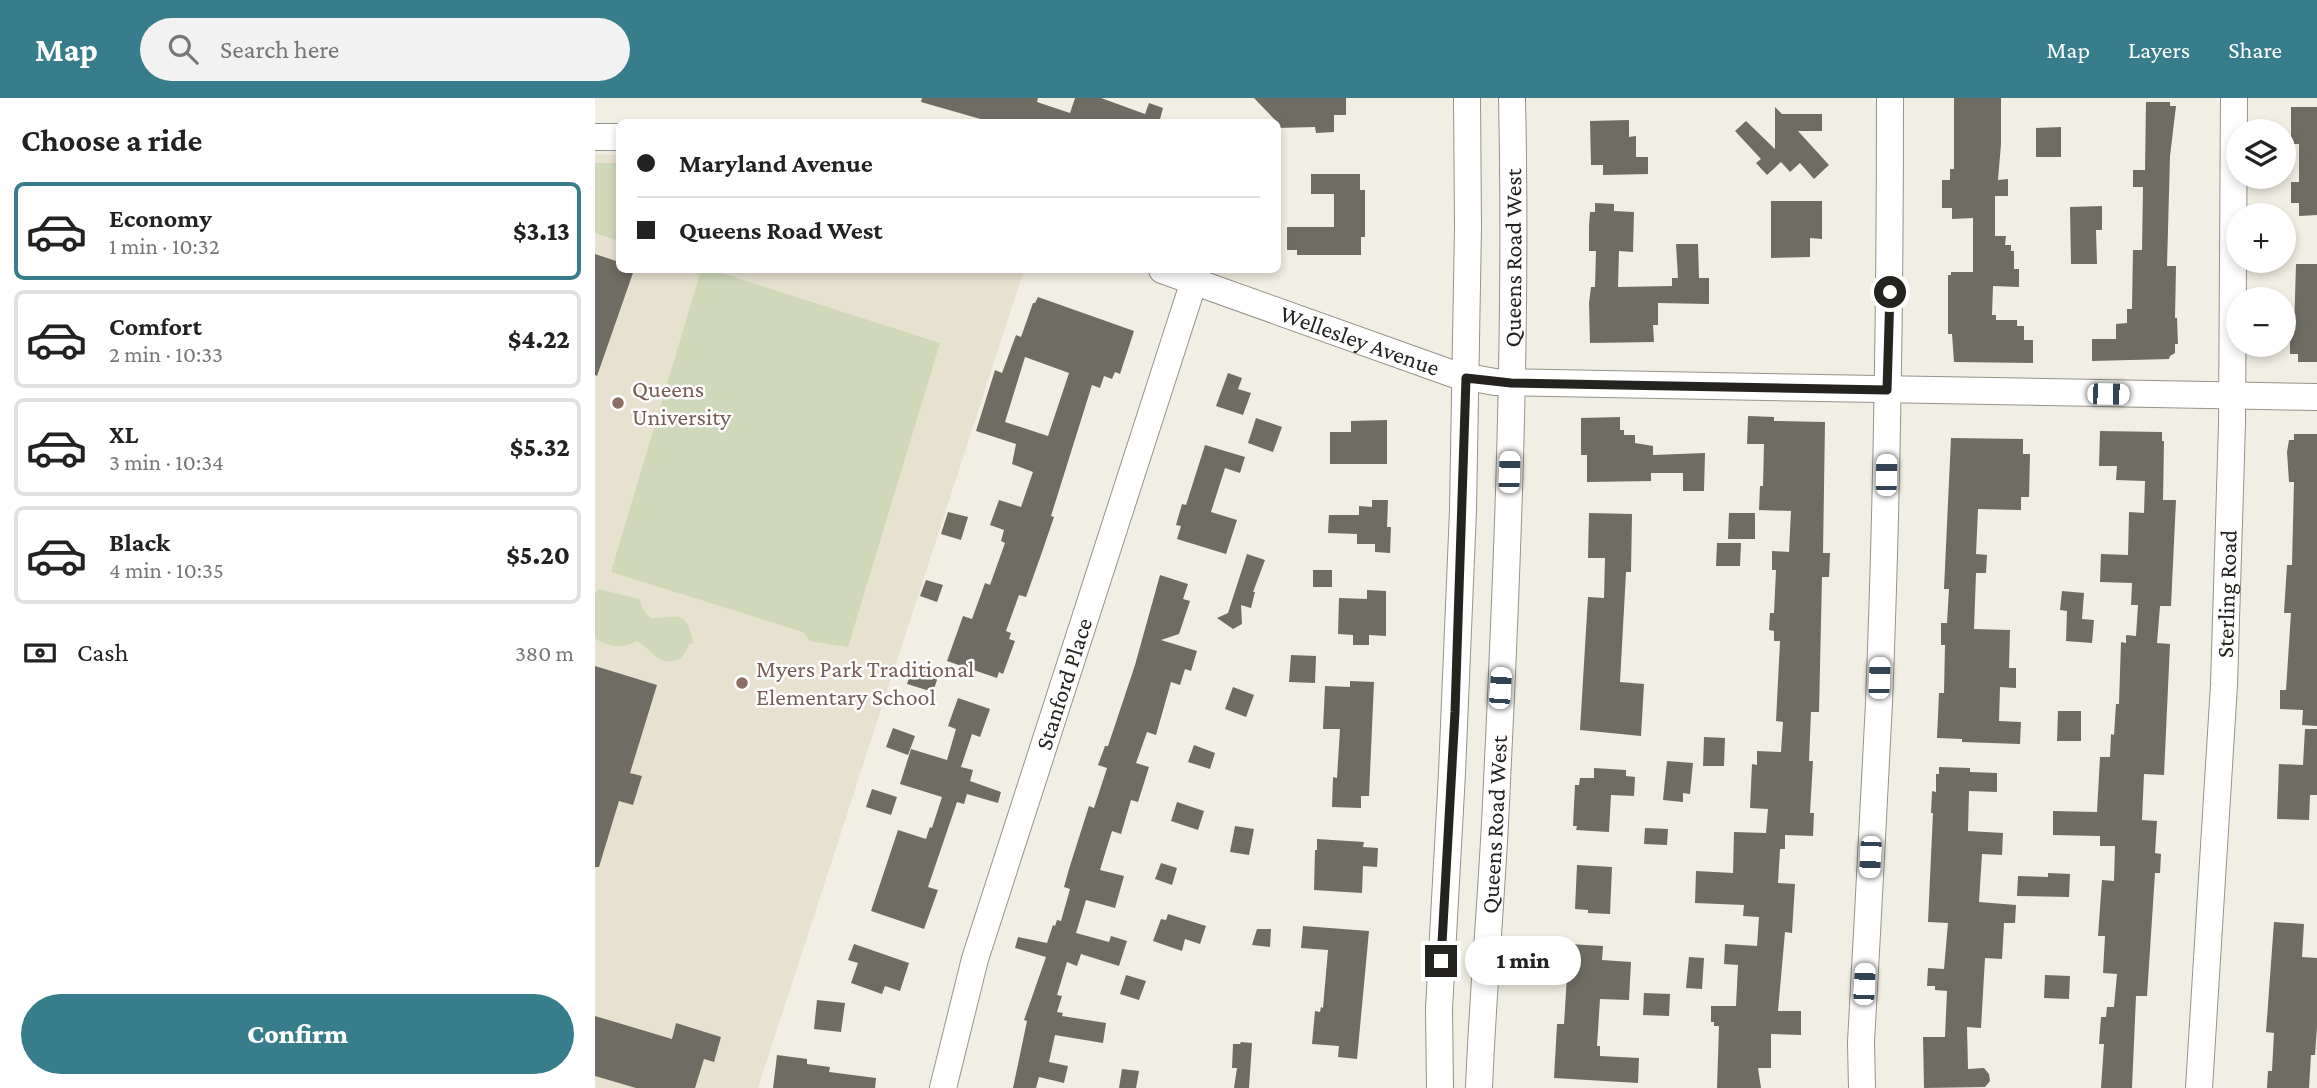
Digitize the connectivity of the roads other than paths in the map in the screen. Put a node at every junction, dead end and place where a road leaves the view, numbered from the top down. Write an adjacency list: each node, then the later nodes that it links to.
1 (1467, 98): 9 (street, Queens Road West)
2 (1512, 98): 10 (street, Queens Road West)
3 (1890, 98): 11 (street)
4 (2234, 98): 12 (street, Sterling Road)
5 (595, 137): 6 (street)
6 (616, 137)
7 (1172, 273): 8 (street, Wellesley Avenue)
8 (1195, 281): 9 (street, Wellesley Avenue); 14 (street, Stanford Place)
9 (1466, 378): 10 (street, Wellesley Avenue); 15 (street, Queens Road West)
10 (1511, 383): 11 (street, Wellesley Avenue); 16 (street, Queens Road West)
11 (1887, 390): 12 (street, Wellesley Avenue); 17 (street)
12 (2232, 396): 13 (street, Wellesley Avenue); 18 (street, Sterling Road)
13 (2317, 397)
14 (943, 1088)
15 (1440, 1088)
16 (1479, 1088)
17 (1862, 1088)
18 (2199, 1088)

